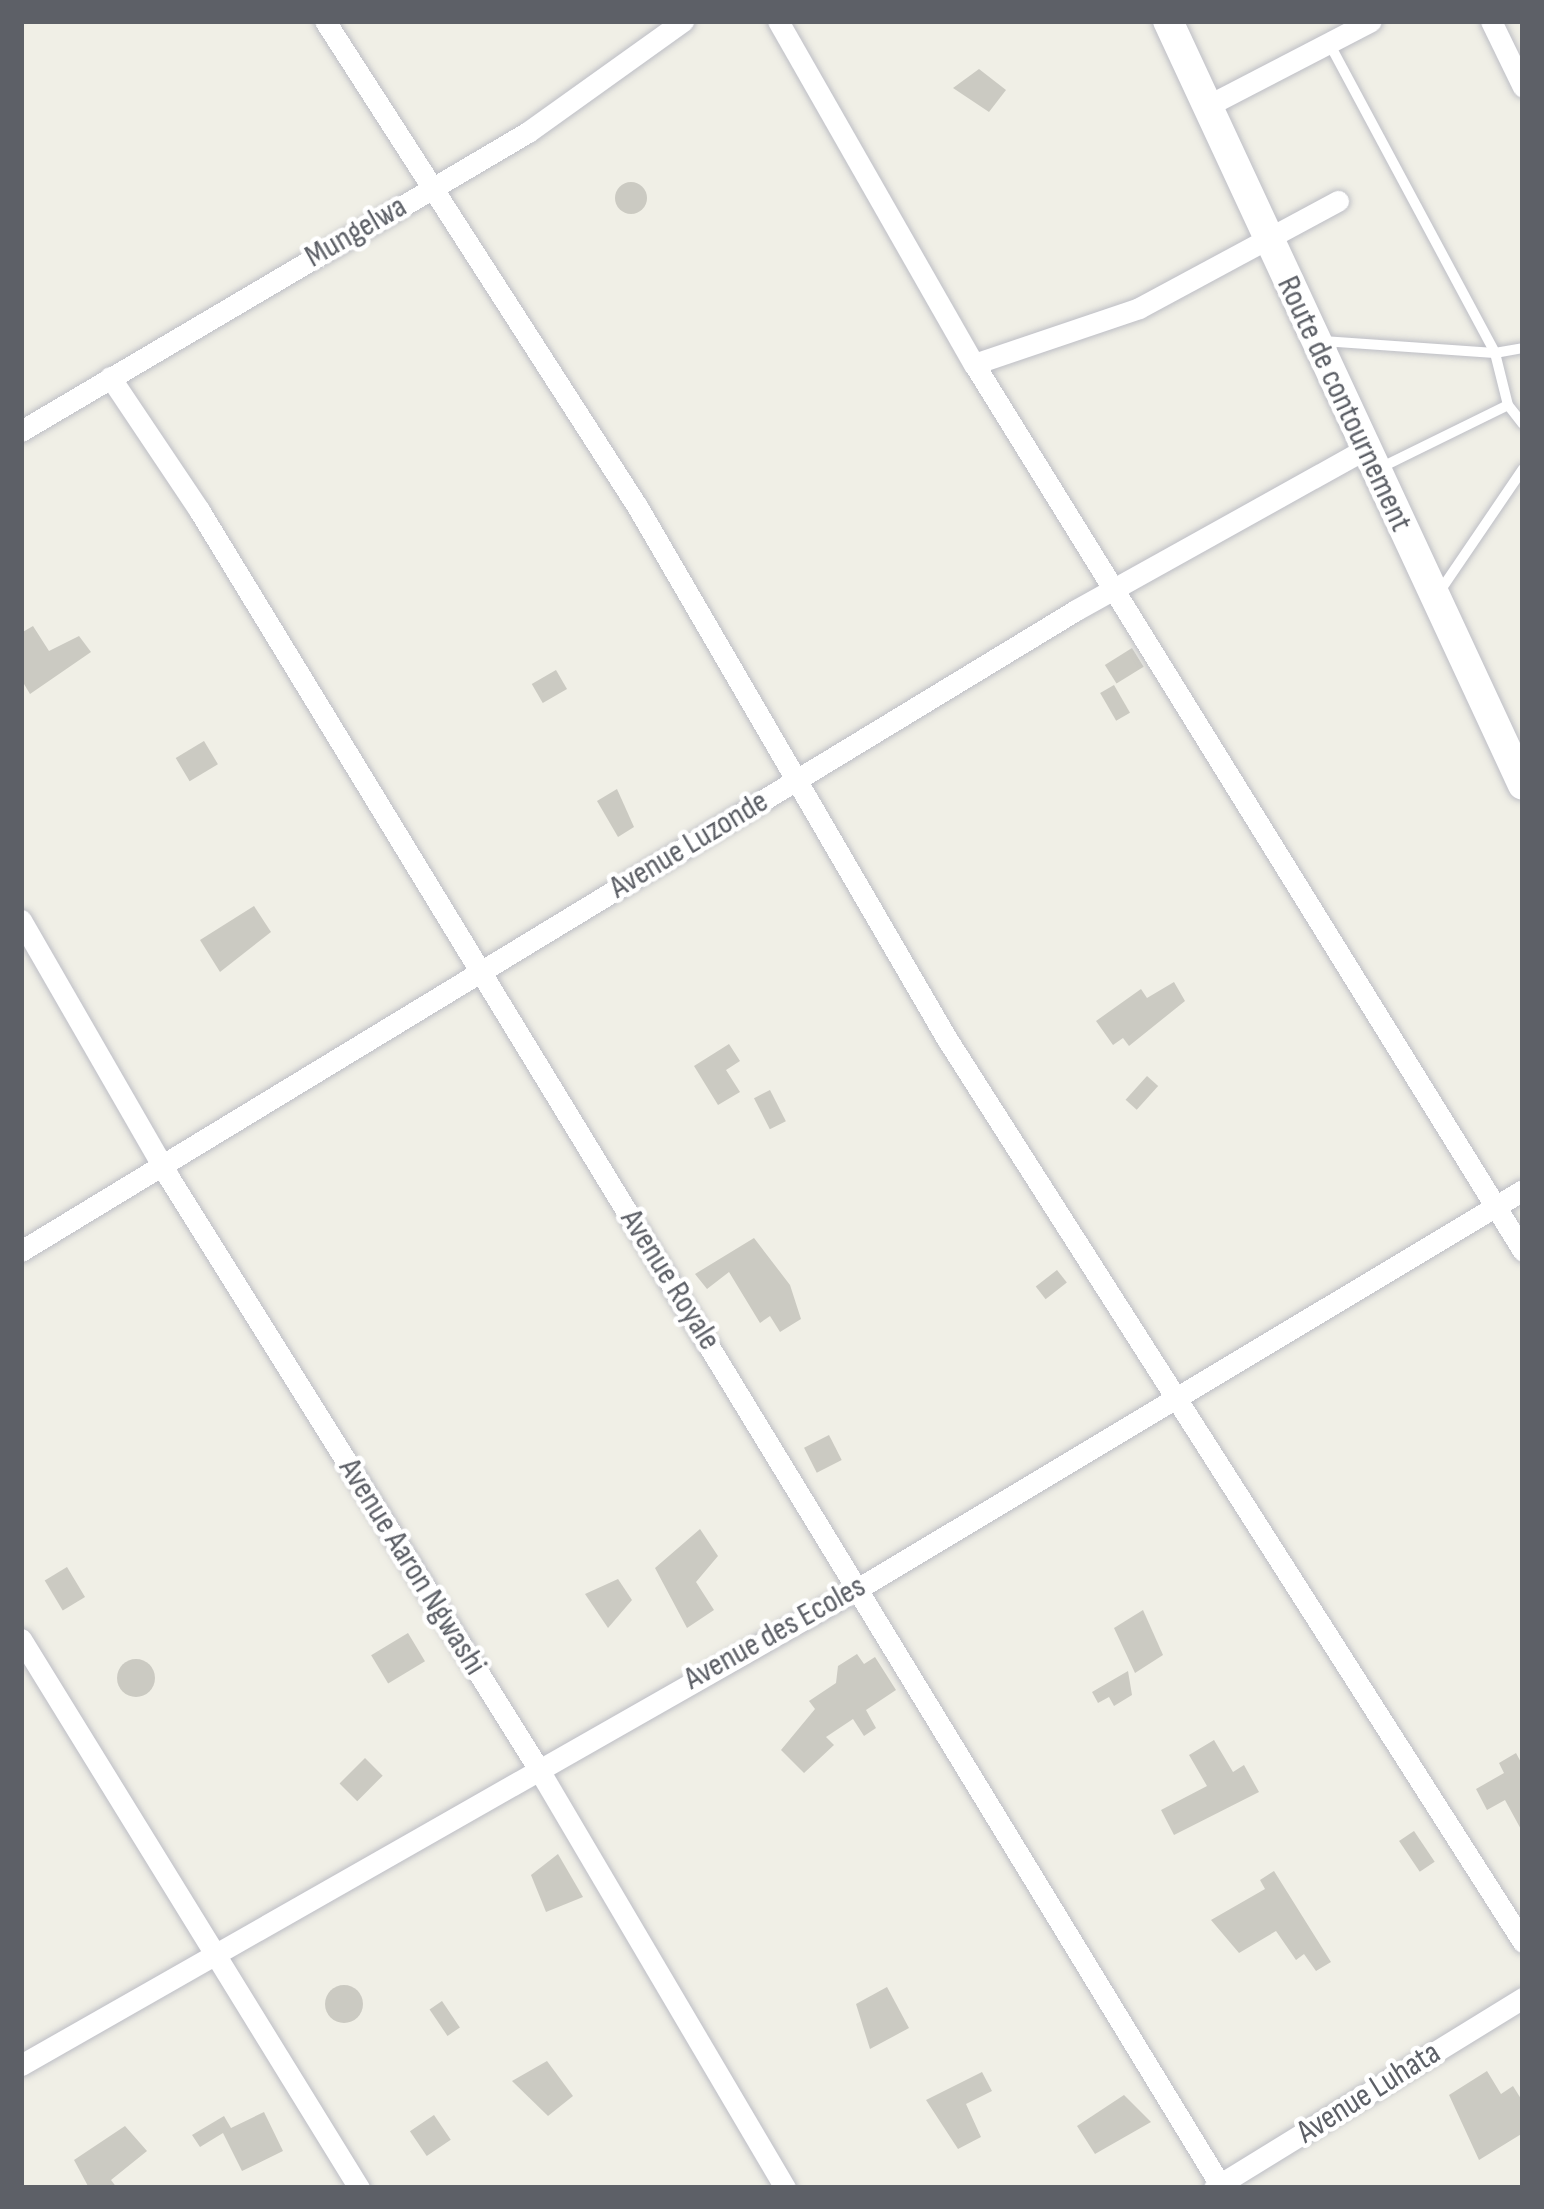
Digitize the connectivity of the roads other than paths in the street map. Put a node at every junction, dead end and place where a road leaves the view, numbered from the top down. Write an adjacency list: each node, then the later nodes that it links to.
1 (326, 21): 10 (street)
2 (683, 21): 10 (street, Mungelwa)
3 (778, 21): 16 (street)
4 (1168, 21): 9 (street, Route de contournement)
5 (1371, 21): 7 (street)
6 (1491, 21): 8 (street)
7 (1329, 43): 9 (street); 15 (lane)
8 (1523, 87)
9 (1209, 105): 12 (street, Route de contournement)
10 (430, 189): 17 (street, Mungelwa); 26 (street)
11 (1338, 201): 12 (street)
12 (1267, 237): 13 (street, Route de contournement); 16 (street)
13 (1314, 340): 15 (lane); 21 (street, Route de contournement)
14 (1523, 348): 15 (lane)
15 (1495, 353): 18 (lane)
16 (974, 364): 23 (street)
17 (110, 377): 20 (street, Mungelwa); 28 (street, Avenue Royale)
18 (1508, 405): 19 (lane); 21 (lane)
19 (1523, 424)
20 (21, 431)
21 (1369, 461): 23 (street, Avenue Luzonde); 24 (street, Route de contournement)
22 (1523, 469): 24 (lane)
23 (1113, 590): 26 (street, Avenue Luzonde); 31 (street)
24 (1435, 598): 25 (street, Route de contournement)
25 (1519, 766)
26 (799, 778): 28 (street, Avenue Luzonde); 34 (street)
27 (21, 920): 29 (street, Avenue Aaron Ngwashi)
28 (480, 972): 29 (street, Avenue Luzonde); 35 (street, Avenue Royale)
29 (162, 1166): 32 (street, Avenue Luzonde); 37 (street, Avenue Aaron Ngwashi)
30 (1523, 1190): 31 (street, Avenue des Ecoles)
31 (1495, 1207): 33 (street); 34 (street, Avenue des Ecoles)
32 (21, 1251)
33 (1523, 1251)
34 (1174, 1397): 35 (street, Avenue des Ecoles); 38 (street)
35 (859, 1588): 37 (street, Avenue des Ecoles); 42 (street, Avenue Royale)
36 (21, 1640): 39 (street)
37 (536, 1765): 39 (street, Avenue des Ecoles); 44 (street, Avenue Aaron Ngwashi)
38 (1523, 1942)
39 (213, 1955): 41 (street, Avenue des Ecoles); 43 (street)
40 (1523, 1998): 42 (street, Avenue Luhata)
41 (21, 2065)
42 (1219, 2187)
43 (359, 2188)
44 (785, 2188)

